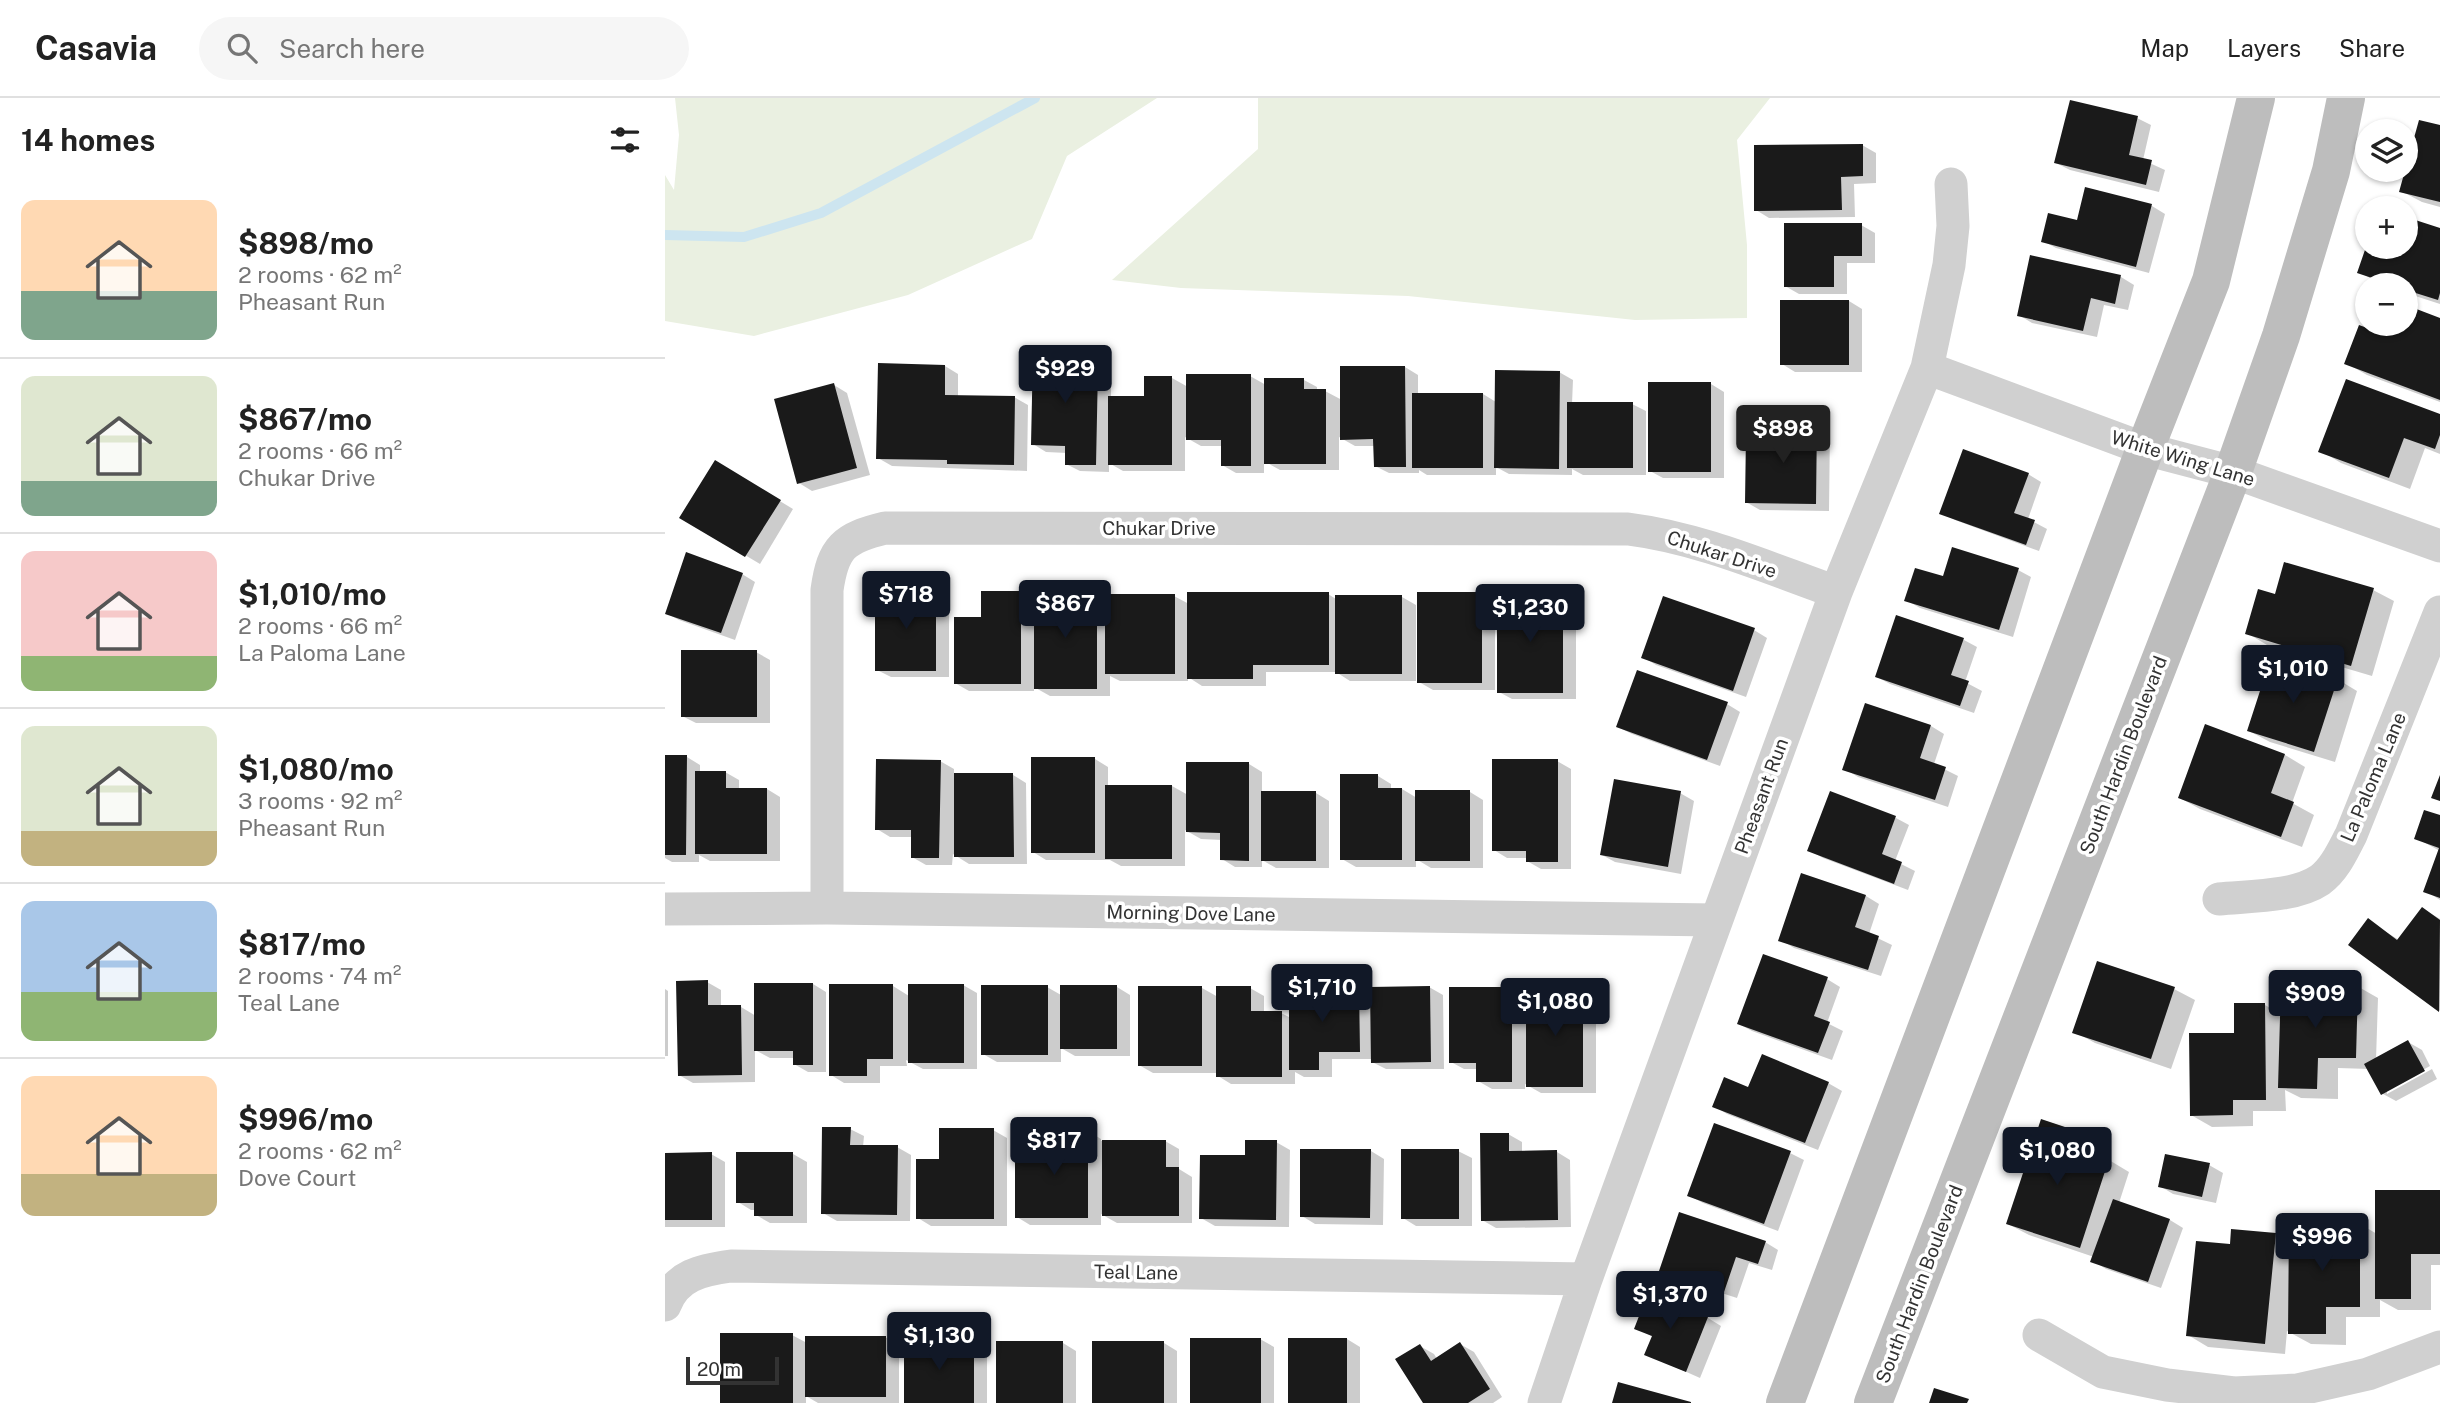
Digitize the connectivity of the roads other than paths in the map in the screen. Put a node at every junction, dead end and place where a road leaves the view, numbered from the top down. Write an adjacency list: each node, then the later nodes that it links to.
1 (2256, 98): 5 (main road)
2 (2346, 98): 6 (main road, South Hardin Boulevard)
3 (1951, 184): 4 (street, Pheasant Run)
4 (1927, 368): 5 (street, White Wing Lane); 8 (street, Pheasant Run)
5 (2145, 449): 6 (street, White Wing Lane); 19 (main road)
6 (2233, 472): 7 (street, White Wing Lane); 20 (main road, South Hardin Boulevard)
7 (2440, 546)
8 (1836, 592): 11 (street, Chukar Drive); 13 (street, Pheasant Run)
9 (2440, 612): 10 (street, La Paloma Lane)
10 (2219, 899)
11 (827, 908): 12 (street, Morning Dove Lane); 13 (street, Morning Dove Lane)
12 (665, 909)
13 (1716, 920): 14 (street, Pheasant Run)
14 (1586, 1279): 15 (street, Teal Lane); 18 (street, Pheasant Run)
15 (665, 1306)
16 (2039, 1335): 17 (street)
17 (2440, 1346)
18 (1544, 1403)
19 (1786, 1403)
20 (1873, 1403)

